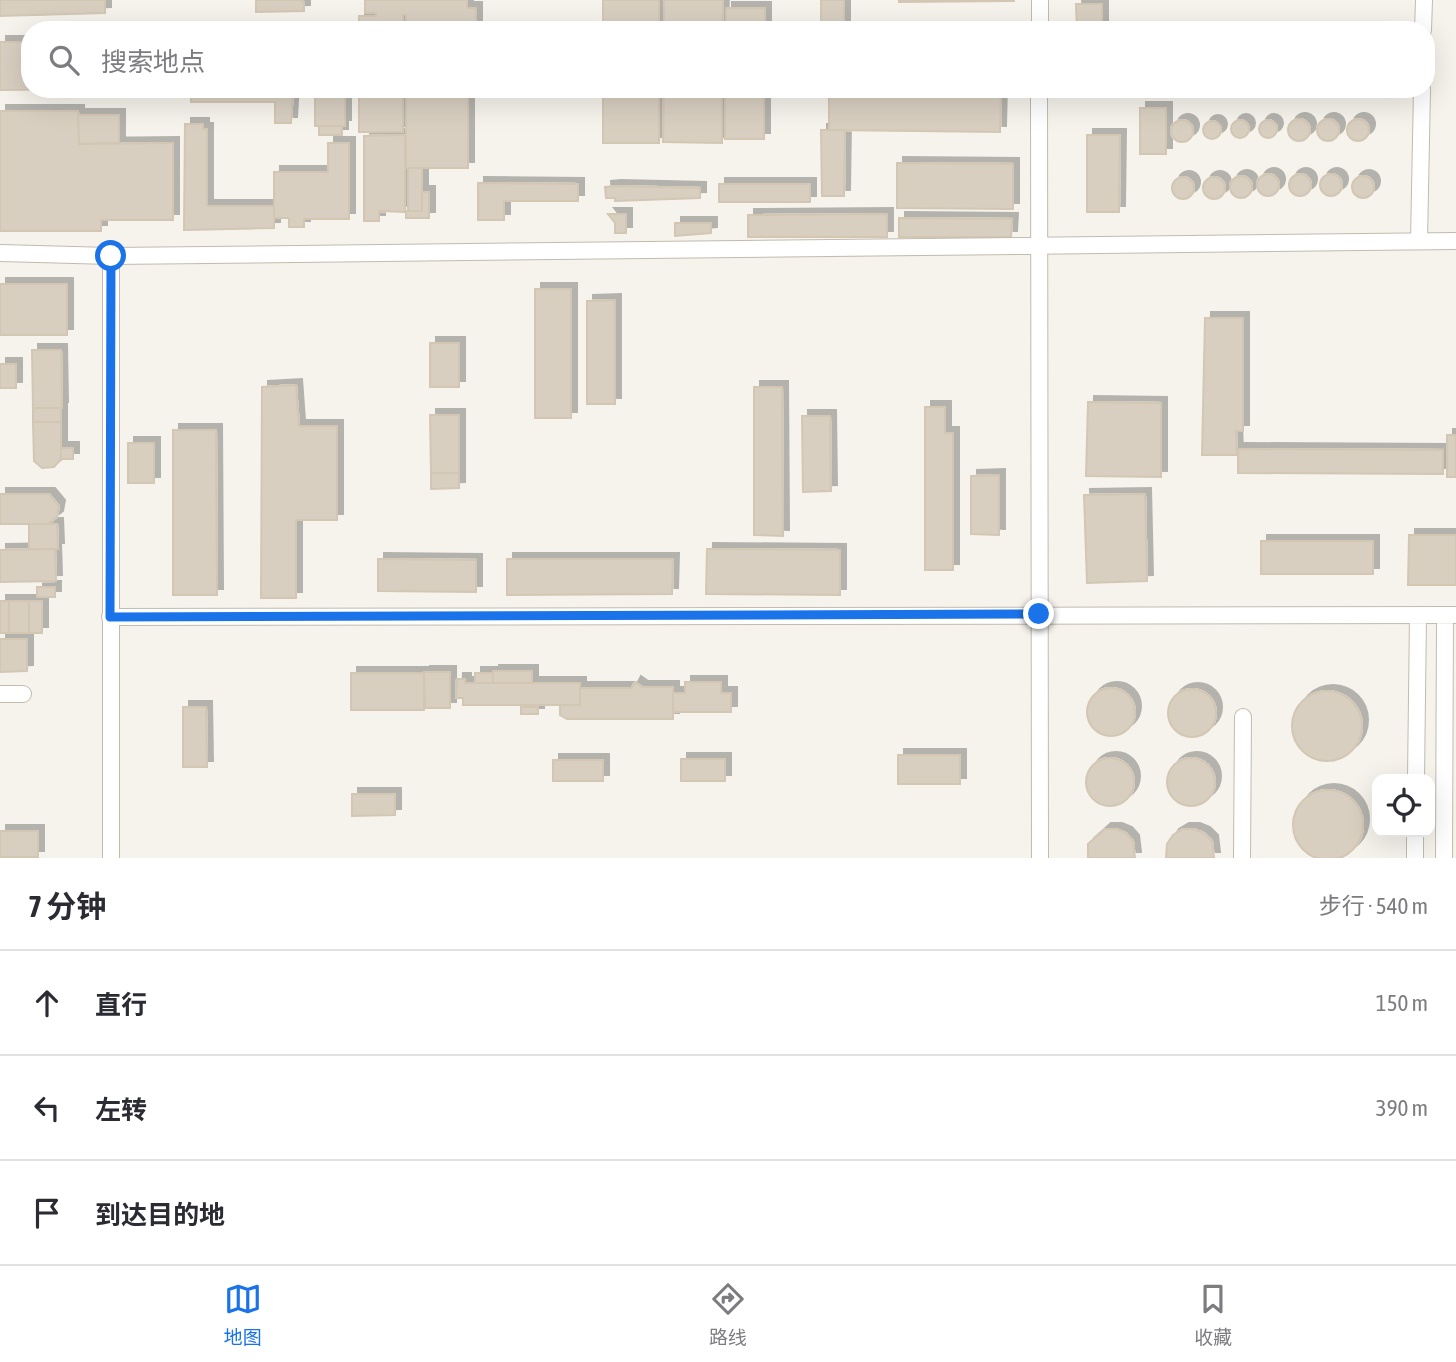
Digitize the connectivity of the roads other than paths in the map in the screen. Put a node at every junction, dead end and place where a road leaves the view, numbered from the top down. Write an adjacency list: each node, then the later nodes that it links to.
1 (1040, 0): 3 (street)
2 (1424, 0): 4 (street)
3 (1040, 21)
4 (1423, 21)
5 (1039, 98): 9 (street)
6 (1422, 98): 7 (street)
7 (1419, 241): 8 (street); 9 (street)
8 (1456, 241)
9 (1037, 245): 11 (street); 12 (street)
10 (0, 253): 11 (street)
11 (111, 256): 15 (street)
12 (1039, 614): 13 (street); 15 (street); 22 (street)
13 (1419, 615): 14 (street); 19 (street)
14 (1450, 615): 25 (street)
15 (110, 617): 21 (street)
16 (0, 694): 17 (street)
17 (23, 694)
18 (1243, 717): 23 (street)
19 (1416, 774)
20 (1415, 837): 24 (street)
21 (111, 858)
22 (1040, 858)
23 (1242, 858)
24 (1415, 858)
25 (1444, 858)

